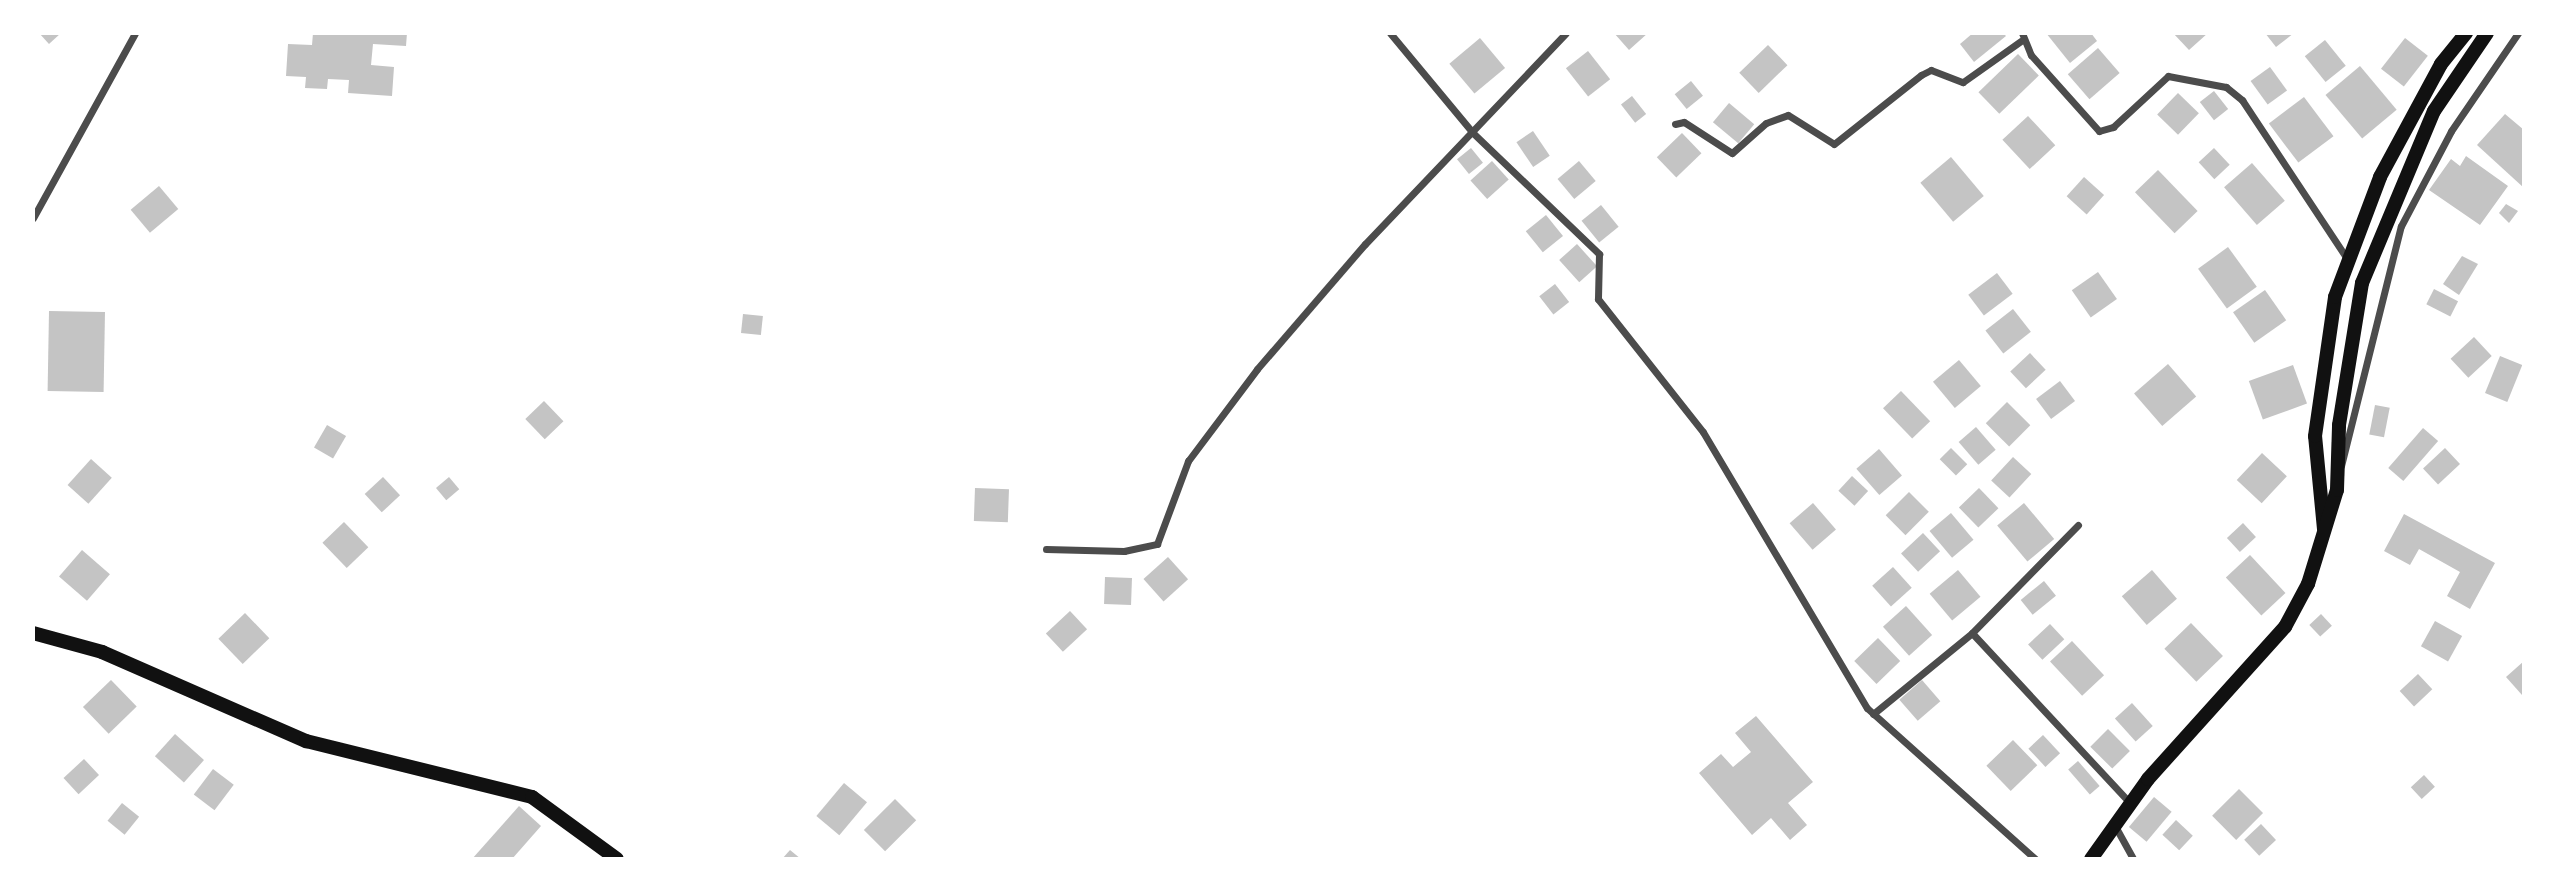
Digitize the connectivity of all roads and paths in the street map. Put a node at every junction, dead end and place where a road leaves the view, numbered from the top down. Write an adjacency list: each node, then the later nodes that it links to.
1 (135, 33): 10 (street)
2 (1390, 33): 9 (street)
3 (1566, 33): 9 (street)
4 (2466, 33): 11 (main road)
5 (2487, 33): 12 (main road)
6 (2518, 33): 12 (street)
7 (2022, 37): 8 (street); 11 (street)
8 (1675, 124)
9 (1474, 132): 15 (street); 18 (street)
10 (33, 218)
11 (2349, 260): 14 (main road)
12 (2337, 476): 14 (main road)
13 (2078, 525): 17 (street)
14 (2325, 543): 19 (main road)
15 (1046, 549)
16 (33, 633): 21 (main road)
17 (1972, 633): 18 (street); 19 (street)
18 (1874, 714): 22 (street)
19 (2130, 803): 20 (main road)
20 (2114, 825): 23 (main road); 24 (street)
21 (617, 859)
22 (2035, 859)
23 (2091, 859)
24 (2133, 859)

